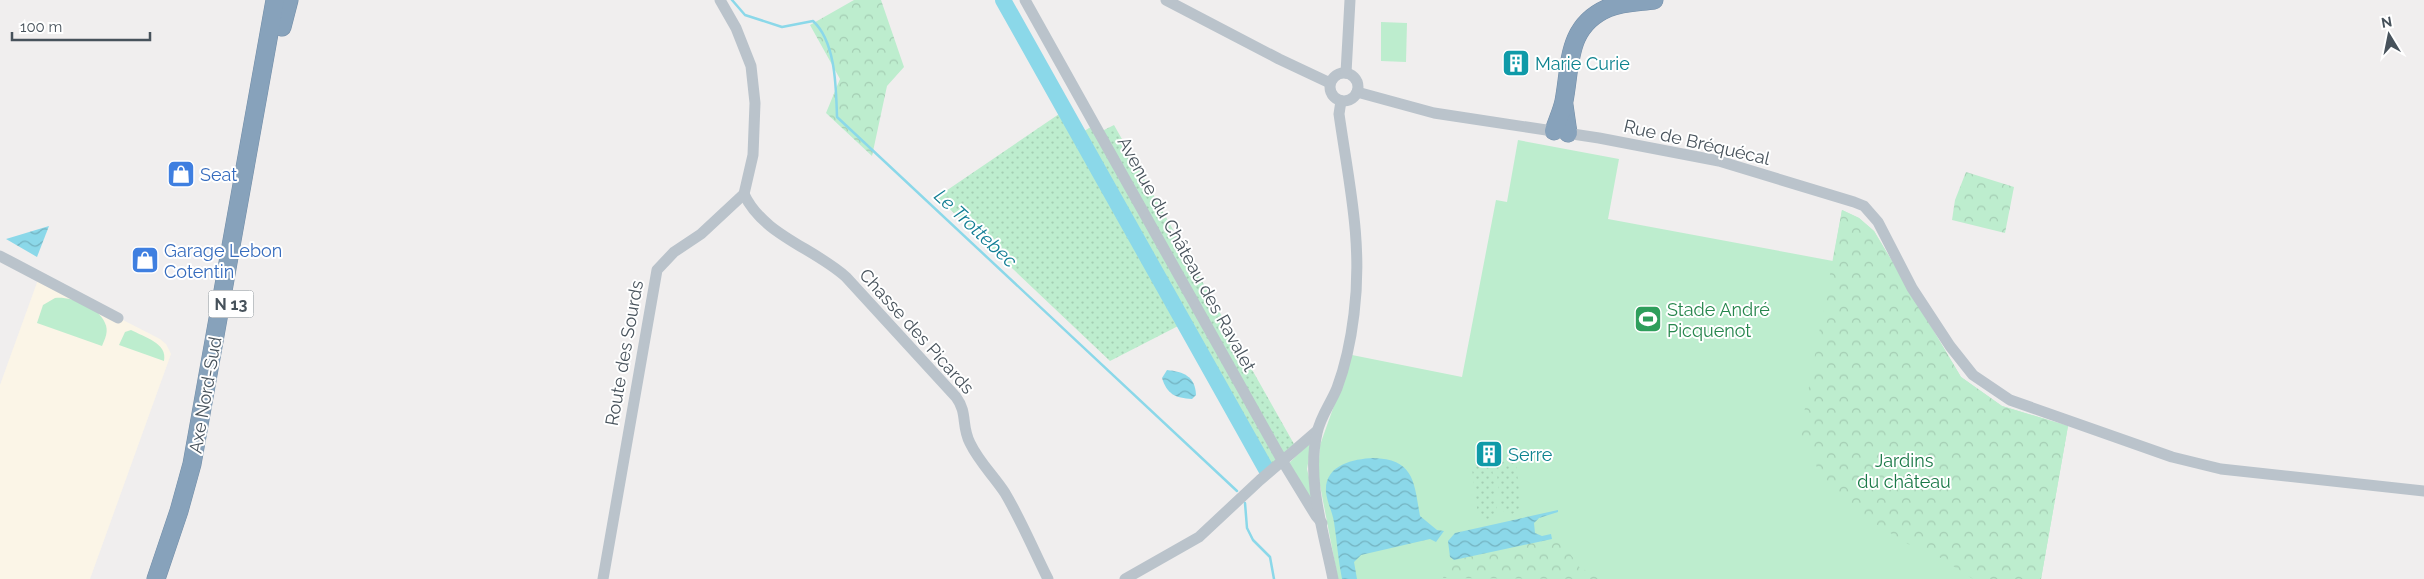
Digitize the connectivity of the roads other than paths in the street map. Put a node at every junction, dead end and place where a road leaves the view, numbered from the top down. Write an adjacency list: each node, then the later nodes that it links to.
1 (275, 0): 22 (highway, Axe Nord-Sud / N 13)
2 (286, 0): 9 (highway, Axe Nord-Sud / N 13)
3 (289, 0): 9 (highway, N 13)
4 (720, 0): 15 (street)
5 (1025, 0): 19 (street, Avenue du Château des Ravalet)
6 (1166, 0): 11 (street)
7 (1350, 0): 10 (street)
8 (1654, 0): 14 (highway)
9 (282, 27): 23 (highway, Axe Nord-Sud / N 13)
10 (1346, 73): 11 (street); 12 (street)
11 (1330, 83): 13 (street)
12 (1357, 92): 13 (street); 14 (street, Rue de Bréquécal)
13 (1341, 101): 18 (street)
14 (1561, 132): 20 (street, Rue de Bréquécal)
15 (744, 194): 24 (street, Route des Sourds); 25 (street, Chasse des Picards)
16 (0, 256): 17 (street)
17 (118, 318)
18 (1317, 431): 19 (street); 21 (street)
19 (1283, 462): 21 (street, Avenue du Château des Ravalet); 26 (street)
20 (2424, 491)
21 (1322, 523): 27 (street)
22 (156, 579)
23 (169, 579)
24 (603, 579)
25 (1048, 579)
26 (1125, 579)
27 (1333, 579)

